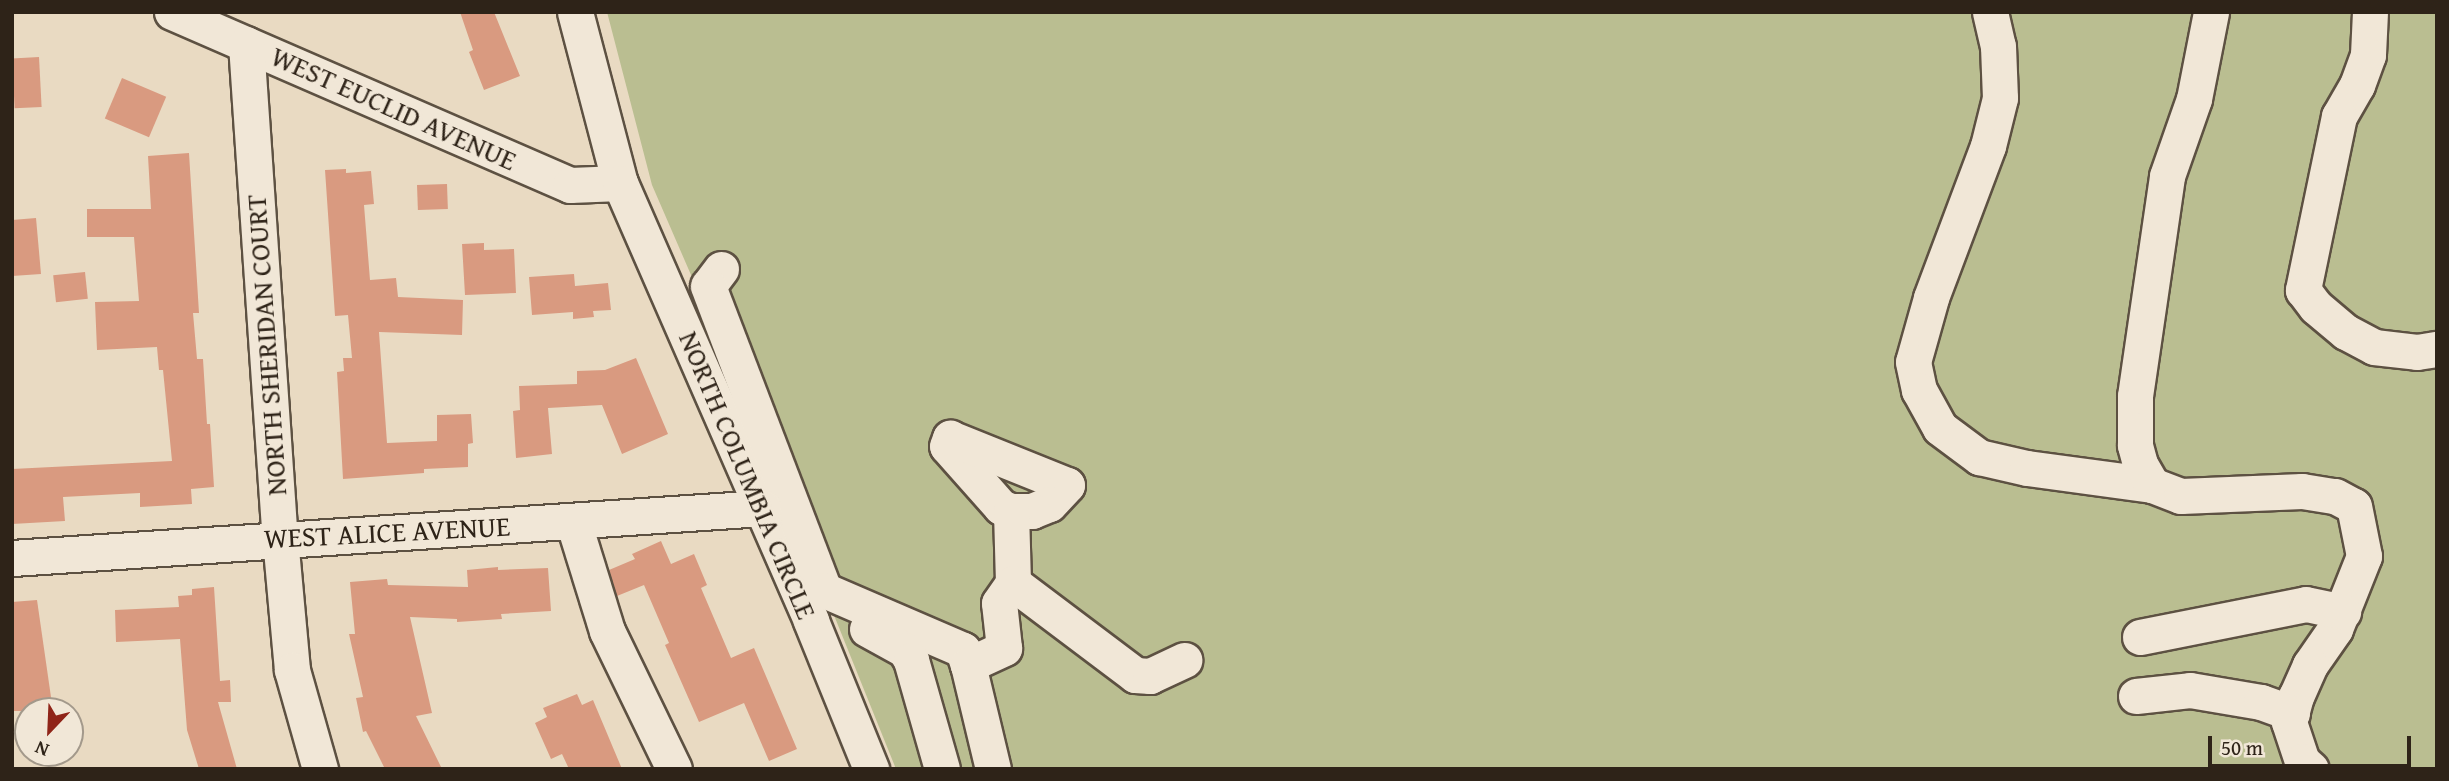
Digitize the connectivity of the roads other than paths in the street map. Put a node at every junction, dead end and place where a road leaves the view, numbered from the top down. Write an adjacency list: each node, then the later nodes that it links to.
1 (575, 12): 7 (street, NORTH COLUMBIA CIRCLE)
2 (1990, 12): 10 (street)
3 (2211, 12): 10 (street)
4 (2370, 12): 9 (street)
5 (189, 16): 6 (street, WEST EUCLID AVENUE)
6 (246, 44): 7 (street, WEST EUCLID AVENUE); 14 (street, NORTH SHERIDAN COURT)
7 (620, 183): 11 (street, NORTH COLUMBIA CIRCLE)
8 (721, 269): 21 (street)
9 (2437, 349)
10 (2152, 485): 17 (street)
11 (763, 508): 13 (street, WEST ALICE AVENUE); 18 (street, NORTH COLUMBIA CIRCLE)
12 (1011, 511): 16 (street)
13 (573, 521): 14 (street, WEST ALICE AVENUE); 25 (street)
14 (280, 538): 15 (street, WEST ALICE AVENUE); 24 (street, NORTH SHERIDAN COURT)
15 (12, 558)
16 (1013, 583): 20 (street); 21 (street)
17 (2343, 612): 19 (street); 23 (street)
18 (811, 621): 26 (street, NORTH COLUMBIA CIRCLE); 27 (street)
19 (2140, 637)
20 (1185, 660)
21 (968, 665): 28 (street)
22 (2136, 696): 23 (street)
23 (2292, 713): 29 (street)
24 (320, 769)
25 (674, 769)
26 (871, 769)
27 (942, 769)
28 (993, 769)
29 (2311, 769)

